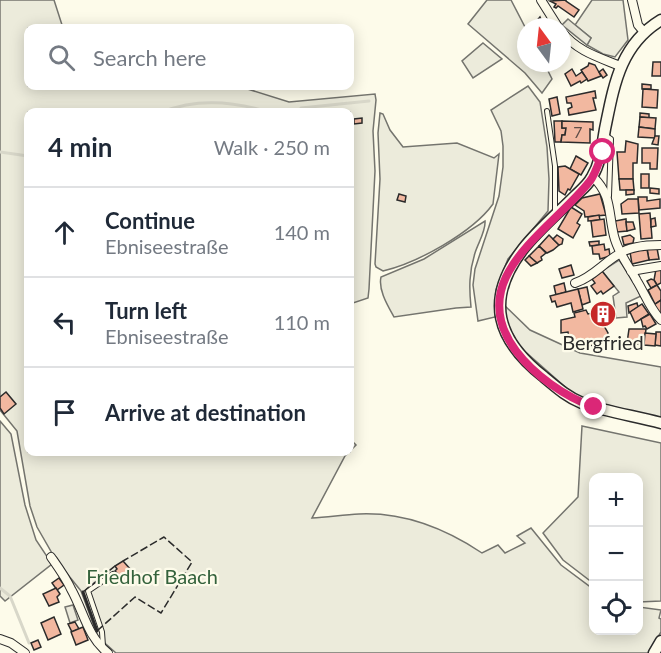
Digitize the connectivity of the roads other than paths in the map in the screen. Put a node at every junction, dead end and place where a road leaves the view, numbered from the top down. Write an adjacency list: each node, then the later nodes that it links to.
1 (541, 0): 3 (street)
2 (632, 0): 5 (street)
3 (552, 18)
4 (661, 20): 5 (street)
5 (644, 32): 7 (street)
6 (571, 42): 7 (street)
7 (620, 66): 9 (street)
8 (547, 111): 12 (lane)
9 (605, 134): 10 (street); 11 (lane)
10 (593, 177): 11 (street); 12 (street)
11 (609, 201): 14 (street)
12 (555, 216): 19 (street)
13 (661, 245): 14 (street)
14 (620, 253): 16 (street); 17 (street)
15 (661, 266): 16 (street)
16 (631, 271): 18 (street)
17 (575, 283)
18 (661, 320)
19 (661, 423)
20 (51, 557): 24 (street)
21 (113, 574): 24 (lane)
22 (0, 639): 25 (street)
23 (661, 641): 26 (street)
24 (106, 651)
25 (25, 653)
26 (654, 653)

